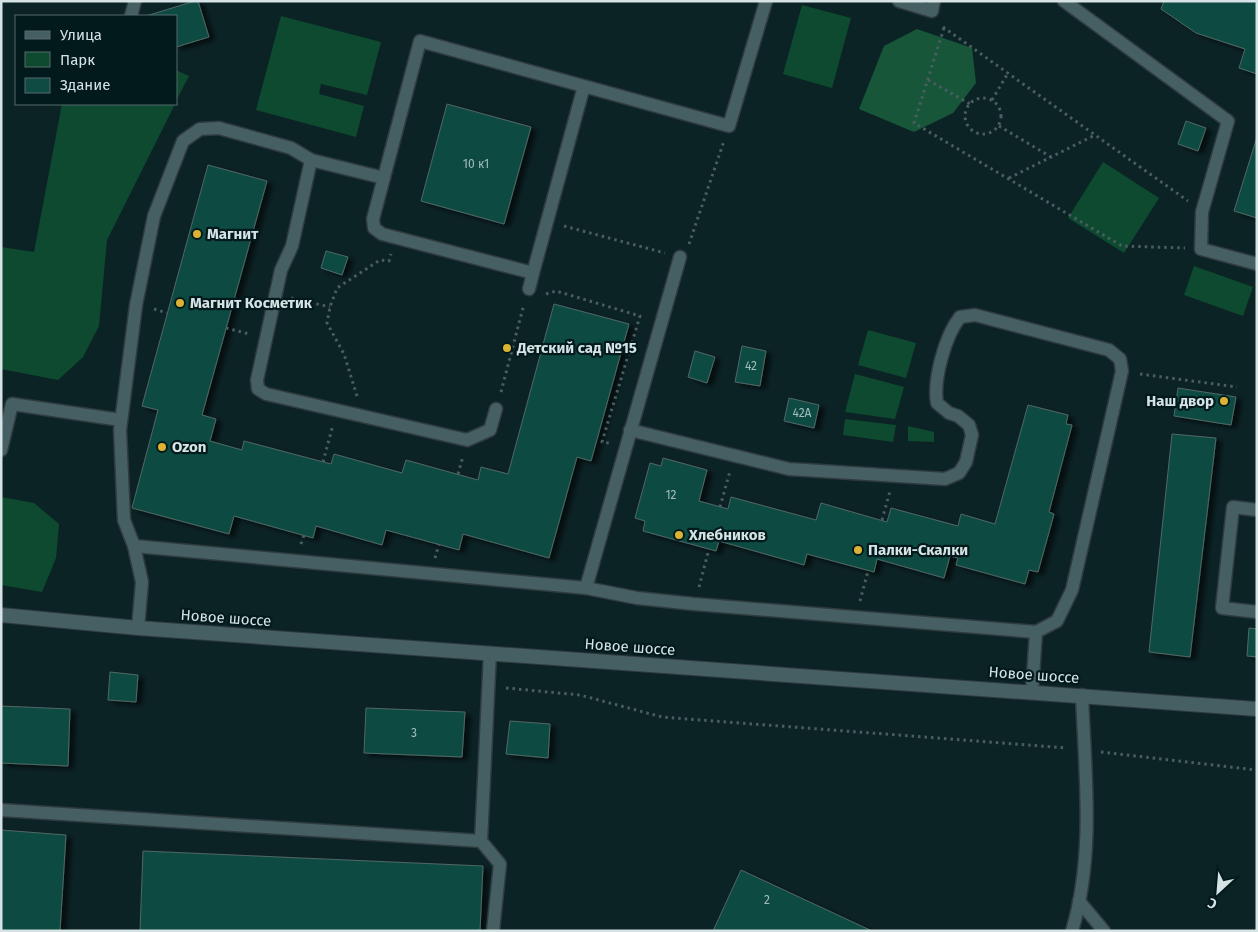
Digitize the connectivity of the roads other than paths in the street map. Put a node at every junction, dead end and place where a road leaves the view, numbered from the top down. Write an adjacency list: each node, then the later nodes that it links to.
1 (136, 1): 6 (lane)
2 (766, 1): 7 (lane)
3 (900, 1): 4 (lane)
4 (934, 1)
5 (1064, 1): 11 (lane)
6 (131, 15)
7 (584, 86): 9 (lane); 12 (lane)
8 (311, 160): 9 (lane); 14 (lane); 15 (lane)
9 (384, 178): 12 (lane)
10 (680, 257): 16 (lane)
11 (1257, 264)
12 (533, 273): 13 (lane)
13 (527, 294)
14 (496, 409)
15 (121, 420): 17 (lane); 19 (lane)
16 (630, 430): 20 (lane); 24 (lane)
17 (1, 450)
18 (1257, 510): 21 (lane)
19 (134, 546): 20 (lane); 23 (lane)
20 (586, 588): 24 (lane)
21 (1257, 612)
22 (1, 615): 23 (street, Новое шоссе)
23 (138, 628): 25 (street, Новое шоссе)
24 (1036, 632): 26 (lane)
25 (490, 654): 26 (street, Новое шоссе); 30 (lane)
26 (1032, 692): 27 (street, Новое шоссе)
27 (1082, 695): 28 (street, Новое шоссе); 31 (lane)
28 (1257, 709)
29 (1, 810): 30 (lane)
30 (481, 841): 32 (lane)
31 (1079, 901): 33 (lane); 34 (lane)
32 (493, 931)
33 (1072, 931)
34 (1104, 931)

